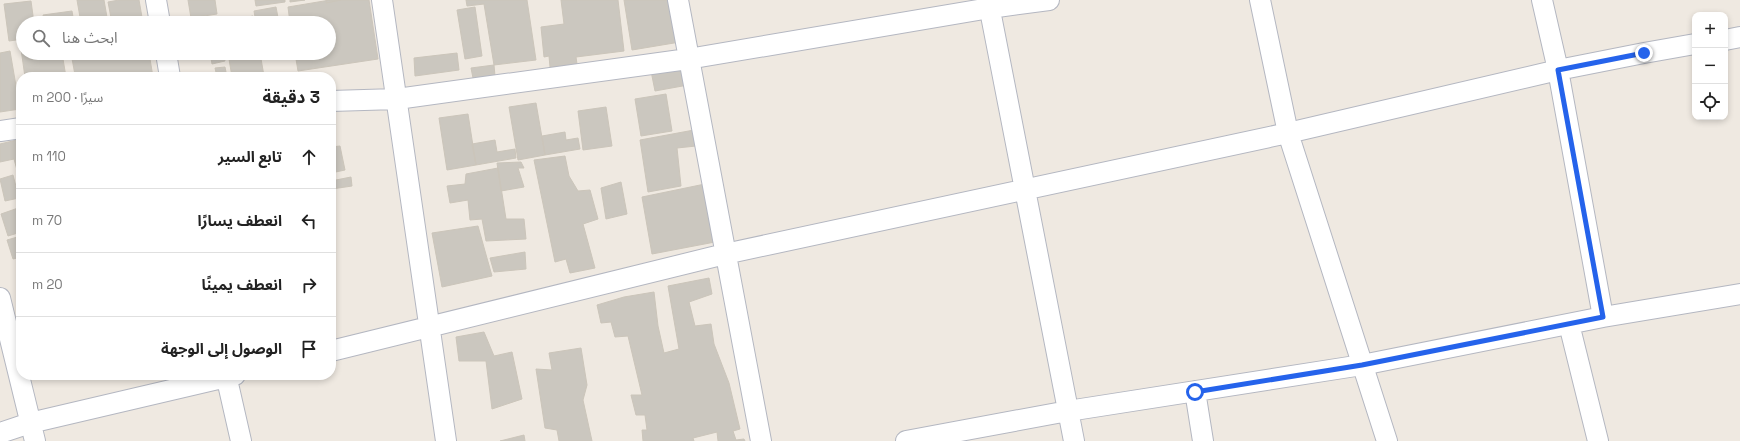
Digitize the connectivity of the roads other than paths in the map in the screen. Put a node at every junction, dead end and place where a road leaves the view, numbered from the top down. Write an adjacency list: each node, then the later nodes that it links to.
1 (156, 0): 8 (street)
2 (382, 0): 16 (street)
3 (678, 0): 12 (street)
4 (1049, 0): 7 (street)
5 (1260, 0): 20 (street)
6 (1542, 0): 14 (street)
7 (989, 4): 12 (street); 21 (street)
8 (159, 16)
9 (1740, 37): 10 (street)
10 (1728, 39)
11 (1692, 45): 14 (street)
12 (688, 59): 16 (street); 22 (street)
13 (167, 60): 15 (street)
14 (1558, 70): 20 (street); 25 (street)
15 (169, 72)
16 (396, 99): 17 (street); 27 (street)
17 (336, 101)
18 (16, 129): 19 (street)
19 (0, 131)
20 (1288, 132): 21 (street); 29 (street)
21 (1024, 189): 22 (street); 35 (street)
22 (725, 254): 27 (street); 40 (street)
23 (1740, 294): 25 (street)
24 (1, 309): 30 (street)
25 (1603, 317): 26 (street)
26 (1569, 324): 29 (street); 45 (street)
27 (430, 327): 28 (street); 39 (street)
28 (336, 350)
29 (1362, 365): 34 (street); 44 (street)
30 (16, 369)
31 (19, 380): 36 (street)
32 (215, 380): 36 (street)
33 (230, 380): 38 (street)
34 (1195, 392): 35 (street); 43 (street)
35 (1068, 411): 41 (street); 42 (street)
36 (32, 432): 37 (street)
37 (0, 433)
38 (241, 441)
39 (446, 441)
40 (761, 441)
41 (906, 441)
42 (1074, 441)
43 (1203, 441)
44 (1387, 441)
45 (1598, 441)

